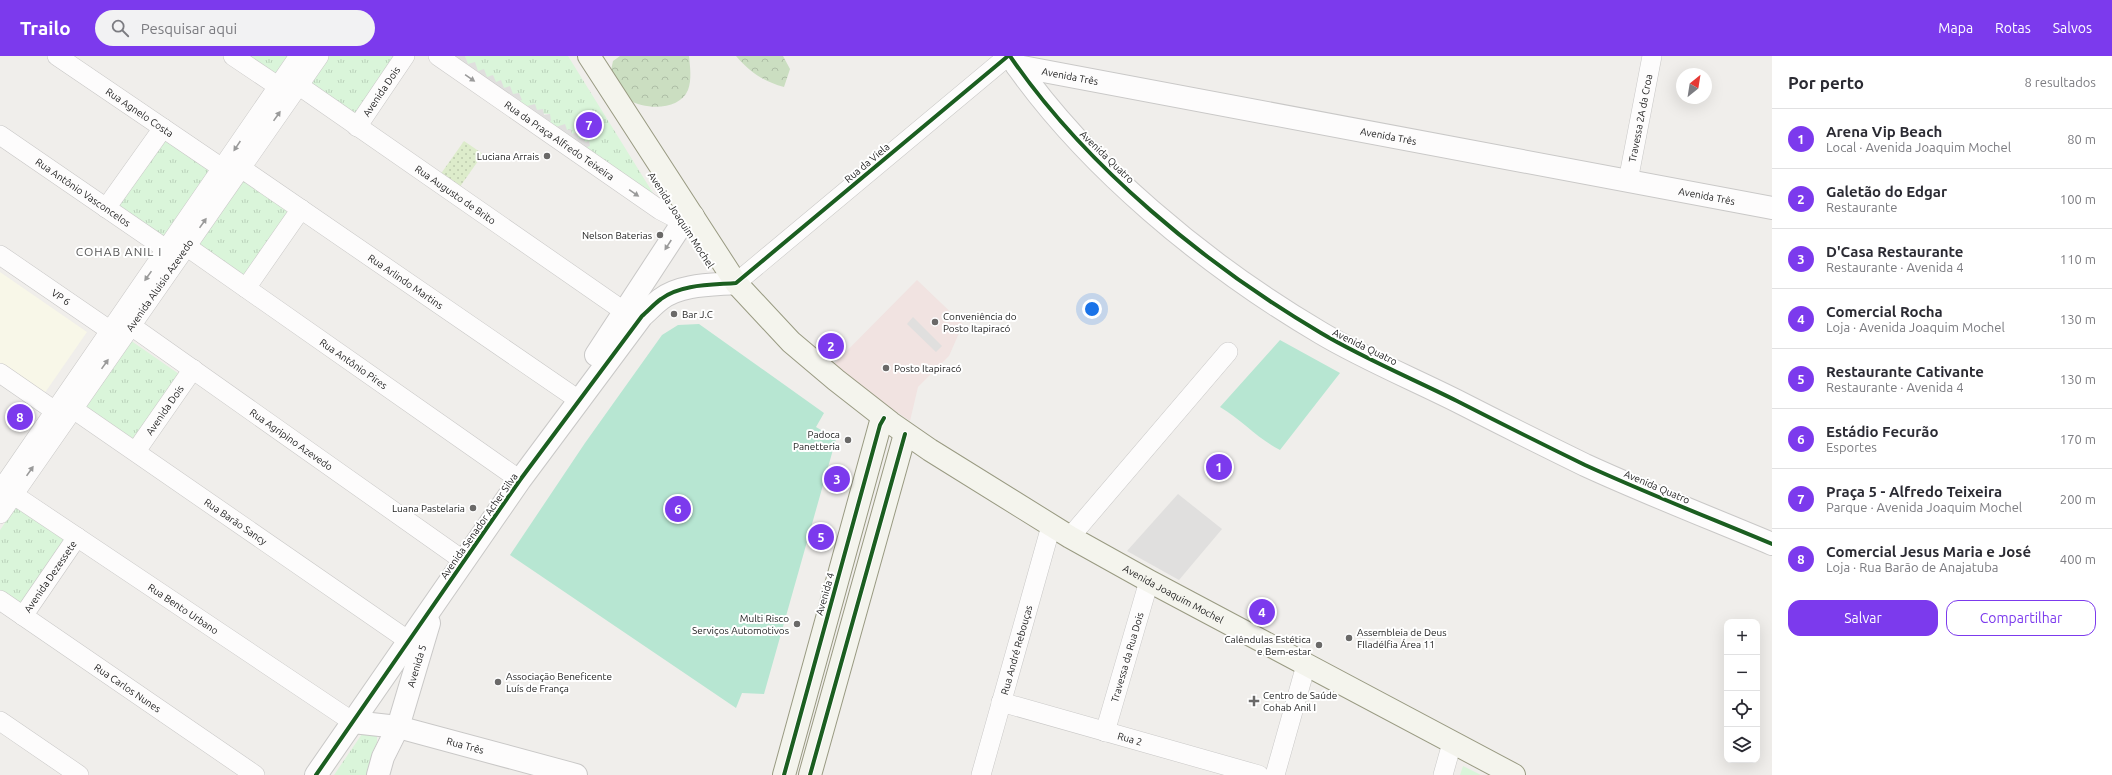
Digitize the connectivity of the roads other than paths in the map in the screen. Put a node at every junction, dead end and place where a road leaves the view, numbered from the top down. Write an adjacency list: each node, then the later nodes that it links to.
1 (57, 56): 13 (street, Rua Agnelo Costa)
2 (233, 56): 11 (street, Rua Augusto de Brito)
3 (299, 56): 11 (street, Avenida Aluisio Azevedo)
4 (319, 56): 11 (street, Avenida Aluisio Azevedo)
5 (405, 56): 12 (street, Avenida Dois)
6 (438, 56): 21 (street, Rua da Praça Alfredo Teixeira, one-way to 21)
7 (576, 56): 21 (main road, Avenida Joaquim Mochel)
8 (589, 56): 21 (main road, Avenida Joaquim Mochel)
9 (1652, 56): 17 (street, Travessa 2A da Croa)
10 (1012, 59): 17 (street, Avenida Três); 24 (street, Rua da Viela); 42 (street, Avenida Quatro)
11 (288, 86): 12 (street, Rua Augusto de Brito); 15 (street, Avenida Aluisio Azevedo, one-way to 15); 16 (street, Avenida Aluisio Azevedo, one-way to 11)
12 (357, 127): 26 (street, Rua Augusto de Brito)
13 (163, 128): 15 (street, Rua Agnelo Costa); 18 (street)
14 (0, 135): 18 (street, Rua Antônio Vasconcelos)
15 (222, 168): 22 (street, Avenida Aluisio Azevedo)
16 (241, 168): 20 (street, Rua Arlindo Martins); 22 (street, Avenida Aluisio Azevedo, one-way to 16)
17 (1628, 181): 19 (street, Avenida Três)
18 (106, 208): 22 (street, Rua Antônio Vasconcelos)
19 (1772, 208)
20 (301, 209): 25 (street); 31 (street, Rua Arlindo Martins)
21 (688, 219): 24 (main road, Avenida Joaquim Mochel); 26 (street, Avenida Senador Acher Silva, one-way to 26)
22 (176, 245): 25 (street, Rua Antônio Pires); 27 (street, Avenida Aluisio Azevedo)
23 (0, 255): 27 (street, VP 6)
24 (730, 284): 33 (main road, Avenida Joaquim Mochel); 36 (street, Avenida Senador Acher Silva)
25 (246, 288): 36 (street, Rua Antônio Pires)
26 (625, 312): 31 (street, Avenida Senador Acher Silva)
27 (121, 328): 29 (street, Rua Agripino Azevedo); 32 (street, Avenida Aluisio Azevedo)
28 (1228, 352): 41 (street)
29 (193, 369): 35 (street, Avenida Dois); 43 (street, Rua Agripino Azevedo)
30 (0, 373): 32 (street, Rua Barão Sancy)
31 (570, 394): 36 (street, Avenida Senador Acher Silva)
32 (63, 407): 35 (street, Rua Barão Sancy); 37 (street, Avenida Aluisio Azevedo)
33 (882, 422): 34 (main road, Avenida Joaquim Mochel); 48 (main road, Avenida 4)
34 (905, 434): 39 (main road, Avenida Joaquim Mochel); 50 (main road)
35 (136, 451): 49 (street, Rua Barão Sancy)
36 (520, 480): 43 (street, Avenida Senador Acher Silva)
37 (7, 493): 38 (street, Avenida Aluisio Azevedo); 40 (street, Rua Bento Urbano)
38 (0, 514)
39 (1051, 526): 41 (main road, Avenida Joaquim Mochel); 52 (street, Rua André Rebouças)
40 (76, 537): 47 (street, Avenida Dezessete); 54 (street, Rua Bento Urbano)
41 (1070, 537): 44 (main road, Avenida Joaquim Mochel)
42 (1772, 544)
43 (464, 561): 46 (street, Avenida Senador Acher Silva)
44 (1149, 581): 51 (main road, Avenida Joaquim Mochel); 56 (street, Travessa da Rua Dois)
45 (0, 600): 47 (street, Rua Carlos Nunes)
46 (434, 605): 49 (street, Avenida Senador Acher Silva); 55 (street, Avenida 5)
47 (23, 616): 59 (street, Rua Carlos Nunes)
48 (822, 638): 50 (main road); 64 (main road, Avenida 4)
49 (409, 642): 54 (street, Avenida Senador Acher Silva)
50 (846, 645): 65 (main road)
51 (1306, 665): 57 (main road, Avenida Joaquim Mochel); 68 (street)
52 (1001, 702): 56 (street, Rua 2); 66 (street, Rua André Rebouças)
53 (0, 721): 58 (street)
54 (353, 722): 55 (street, Rua Três); 60 (street, Avenida Senador Acher Silva)
55 (398, 727): 61 (street, Avenida 5); 62 (street, Avenida 5); 63 (street, Rua Três)
56 (1105, 732): 67 (street, Rua 2)
57 (1452, 743): 69 (street); 70 (main road, Avenida Joaquim Mochel)
58 (79, 775)
59 (255, 775)
60 (316, 775)
61 (378, 775)
62 (393, 775)
63 (576, 775)
64 (784, 775)
65 (810, 775)
66 (981, 775)
67 (1259, 775)
68 (1275, 775)
69 (1443, 775)
70 (1514, 775)

